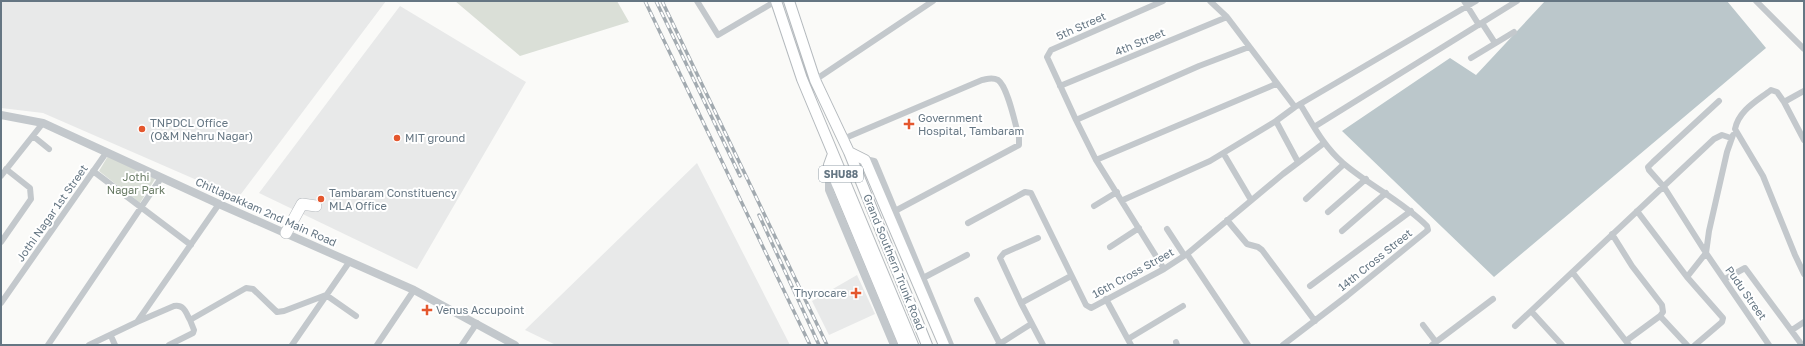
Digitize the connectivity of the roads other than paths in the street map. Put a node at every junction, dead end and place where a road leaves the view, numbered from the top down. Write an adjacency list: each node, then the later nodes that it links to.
1 (697, 1): 2 (street)
2 (776, 1): 39 (main road, Grand Southern Trunk Road / SHU88)
3 (789, 1): 18 (main road, Grand Southern Trunk Road / SHU88)
4 (933, 1): 18 (street)
5 (1163, 1): 20 (street, 5th Street)
6 (1210, 1): 11 (street, 14th Cross Street)
7 (1476, 1): 10 (street)
8 (1517, 1): 12 (street)
9 (1756, 1): 16 (street)
10 (1465, 4): 12 (street); 24 (street)
11 (1227, 17): 15 (street, 14th Cross Street); 20 (street, 4th Street)
12 (1481, 24): 14 (street); 29 (street)
13 (1514, 32): 14 (street)
14 (1495, 43): 17 (street)
15 (1249, 47): 19 (street, 14th Cross Street); 26 (street)
16 (1804, 49)
17 (1471, 58)
18 (815, 80): 33 (main road, Grand Southern Trunk Road / SHU88)
19 (1276, 84): 24 (street, 14th Cross Street); 41 (street)
20 (1060, 86): 26 (street)
21 (1804, 91): 23 (street)
22 (1719, 101): 51 (street, Pudu Street)
23 (1784, 102): 30 (street); 34 (street)
24 (1298, 105): 27 (street); 29 (street, 14th Cross Street)
25 (1, 115): 28 (street, Chitlapakkam 2nd Main Road)
26 (1076, 120): 41 (street)
27 (1276, 121): 42 (street); 55 (street)
28 (43, 123): 31 (street); 38 (street, Chitlapakkam 2nd Main Road)
29 (1314, 126): 35 (street, 14th Cross Street)
30 (1735, 129): 32 (street); 82 (street)
31 (32, 136): 36 (street); 46 (street)
32 (1731, 138): 51 (street); 76 (street)
33 (843, 139): 37 (main road, Grand Southern Trunk Road / SHU88); 61 (street)
34 (1804, 140)
35 (1324, 143): 42 (street, 16th Cross Street); 45 (street, 14th Cross Street)
36 (48, 149)
37 (849, 152): 43 (main road); 124 (main road, Grand Southern Trunk Road / SHU88)
38 (106, 153): 47 (street, Jothi Nagar 1st Street); 49 (street, Chitlapakkam 2nd Main Road)
39 (833, 154): 44 (main road); 123 (main road, Grand Southern Trunk Road / SHU88)
40 (1225, 156): 56 (street)
41 (1096, 160): 52 (street)
42 (1298, 162): 56 (street, 16th Cross Street)
43 (867, 163): 61 (street); 125 (main road)
44 (829, 164): 121 (street); 122 (main road)
45 (1344, 164): 50 (street, 14th Cross Street); 54 (street)
46 (6, 169): 48 (street); 73 (street)
47 (93, 171): 60 (street); 93 (street, Jothi Nagar 1st Street)
48 (1, 176)
49 (161, 178): 57 (street, Chitlapakkam 2nd Main Road); 60 (street)
50 (1366, 179): 53 (street, 14th Cross Street); 63 (street)
51 (1664, 186): 64 (street); 76 (street, Pudu Street)
52 (1117, 192): 55 (street); 59 (street)
53 (1386, 193): 62 (street, 14th Cross Street); 69 (street)
54 (1306, 199)
55 (1123, 200): 67 (street)
56 (1251, 200): 65 (street, 16th Cross Street)
57 (219, 204): 70 (street, Chitlapakkam 2nd Main Road); 74 (street)
58 (316, 206): 70 (highway)
59 (1094, 206)
60 (141, 207): 74 (street); 113 (street)
61 (895, 211): 85 (street)
62 (1410, 211): 87 (street); 100 (street, 14th Cross Street)
63 (1328, 212)
64 (1637, 212): 71 (street); 84 (street)
65 (1227, 220): 77 (street, 16th Cross Street); 100 (street)
66 (968, 222): 83 (street, 16th Cross Street)
67 (1140, 228): 75 (street); 80 (street)
68 (1167, 229): 77 (street)
69 (1342, 231)
70 (286, 233): 79 (street, Chitlapakkam 2nd Main Road)
71 (1612, 234): 81 (street); 98 (street)
72 (1038, 238): 94 (street)
73 (1, 242)
74 (191, 245): 101 (street)
75 (1110, 247)
76 (1706, 253): 84 (street); 86 (street, Pudu Street)
77 (1185, 254): 80 (street, 16th Cross Street); 128 (street)
78 (967, 255): 85 (street)
79 (350, 260): 88 (street, Chitlapakkam 2nd Main Road); 89 (street)
80 (1164, 269): 90 (street, 16th Cross Street)
81 (1573, 273): 96 (street); 110 (street)
82 (1804, 274)
83 (1071, 276): 90 (street, 16th Cross Street); 94 (street)
84 (1687, 277): 132 (street)
85 (923, 278): 126 (street)
86 (1725, 280): 107 (street); 133 (street, Pudu Street)
87 (1310, 286)
88 (414, 290): 103 (street, Chitlapakkam 2nd Main Road); 118 (street)
89 (326, 295): 97 (street); 99 (street); 117 (street)
90 (1106, 299): 109 (street)
91 (1494, 299): 112 (street)
92 (977, 300): 111 (street)
93 (1, 303)
94 (1021, 303): 104 (street)
95 (1183, 306): 109 (street)
96 (1531, 311): 106 (street); 130 (street)
97 (356, 316)
98 (1660, 316): 110 (street); 131 (street)
99 (190, 320): 101 (street); 116 (street)
100 (1315, 321): 129 (street, 14th Cross Street)
101 (137, 322): 108 (street)
102 (1804, 322): 107 (street)
103 (477, 323): 119 (street); 120 (street, Chitlapakkam 2nd Main Road)
104 (1031, 324): 111 (street); 127 (street)
105 (1423, 325): 112 (street)
106 (1516, 326)
107 (1792, 330): 134 (street)
108 (111, 336): 114 (street); 115 (street)
109 (1129, 342)
110 (1627, 343)
111 (999, 344)
112 (1434, 344)
113 (48, 345)
114 (89, 345)
115 (115, 345)
116 (169, 345)
117 (292, 345)
118 (377, 345)
119 (462, 345)
120 (515, 345)
121 (894, 345)
122 (904, 345)
123 (913, 345)
124 (927, 345)
125 (944, 345)
126 (950, 345)
127 (1043, 345)
128 (1248, 345)
129 (1283, 345)
130 (1562, 345)
131 (1687, 345)
132 (1695, 345)
133 (1769, 345)
134 (1802, 345)

